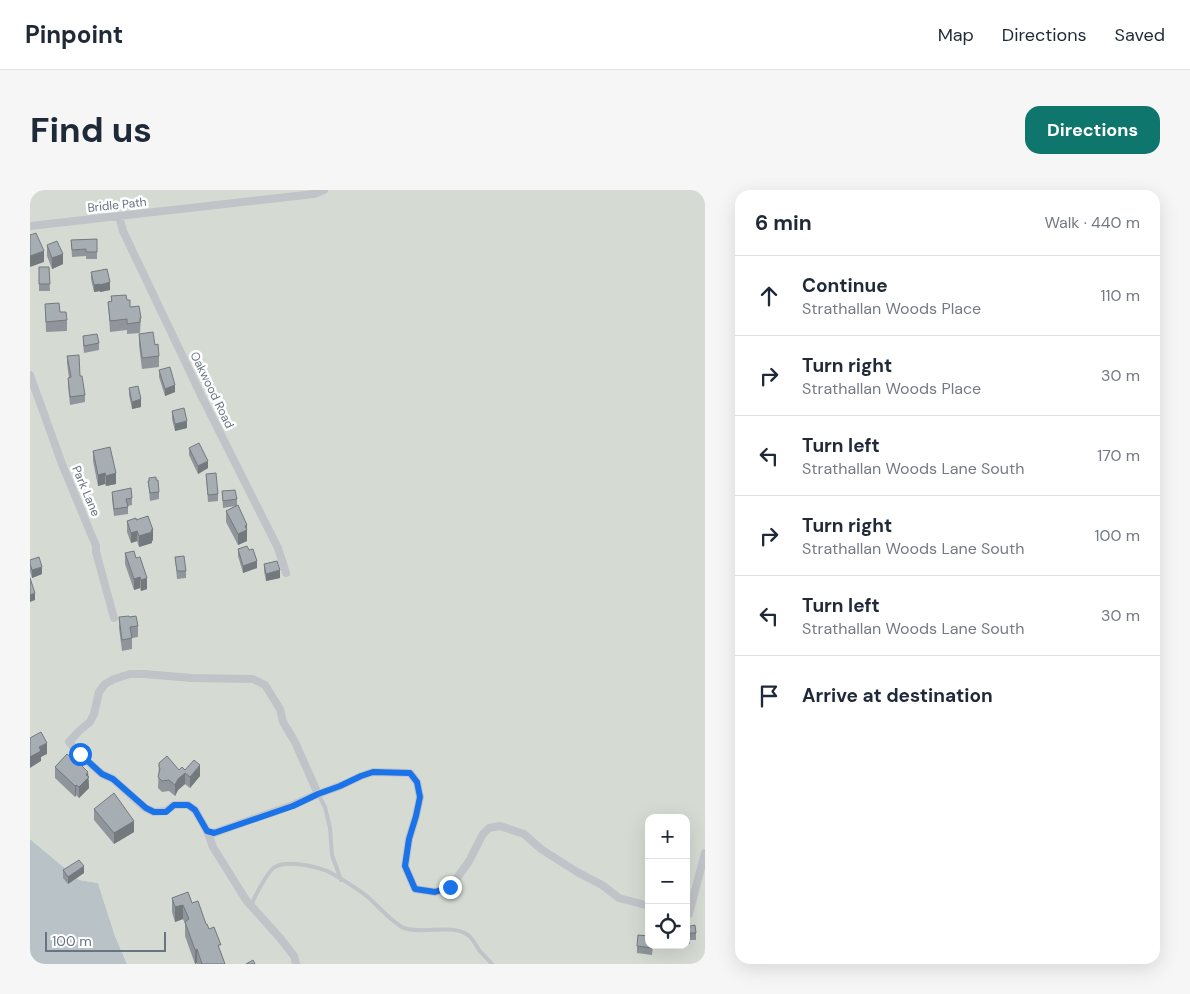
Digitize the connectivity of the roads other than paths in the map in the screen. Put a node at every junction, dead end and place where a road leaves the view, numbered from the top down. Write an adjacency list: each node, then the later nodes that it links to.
1 (324, 190): 2 (street, Bridle Path)
2 (119, 216): 3 (street, Bridle Path); 5 (street, Oakwood Road)
3 (30, 226)
4 (30, 375): 6 (street, Park Lane)
5 (286, 573)
6 (114, 618)
7 (318, 794): 8 (street); 8 (street); 10 (lane); 11 (street)
8 (207, 831): 12 (street)
9 (705, 853): 13 (street)
10 (341, 880): 12 (lane); 15 (lane)
11 (645, 905)
12 (251, 906): 14 (street)
13 (690, 910)
14 (296, 964)
15 (492, 964)

